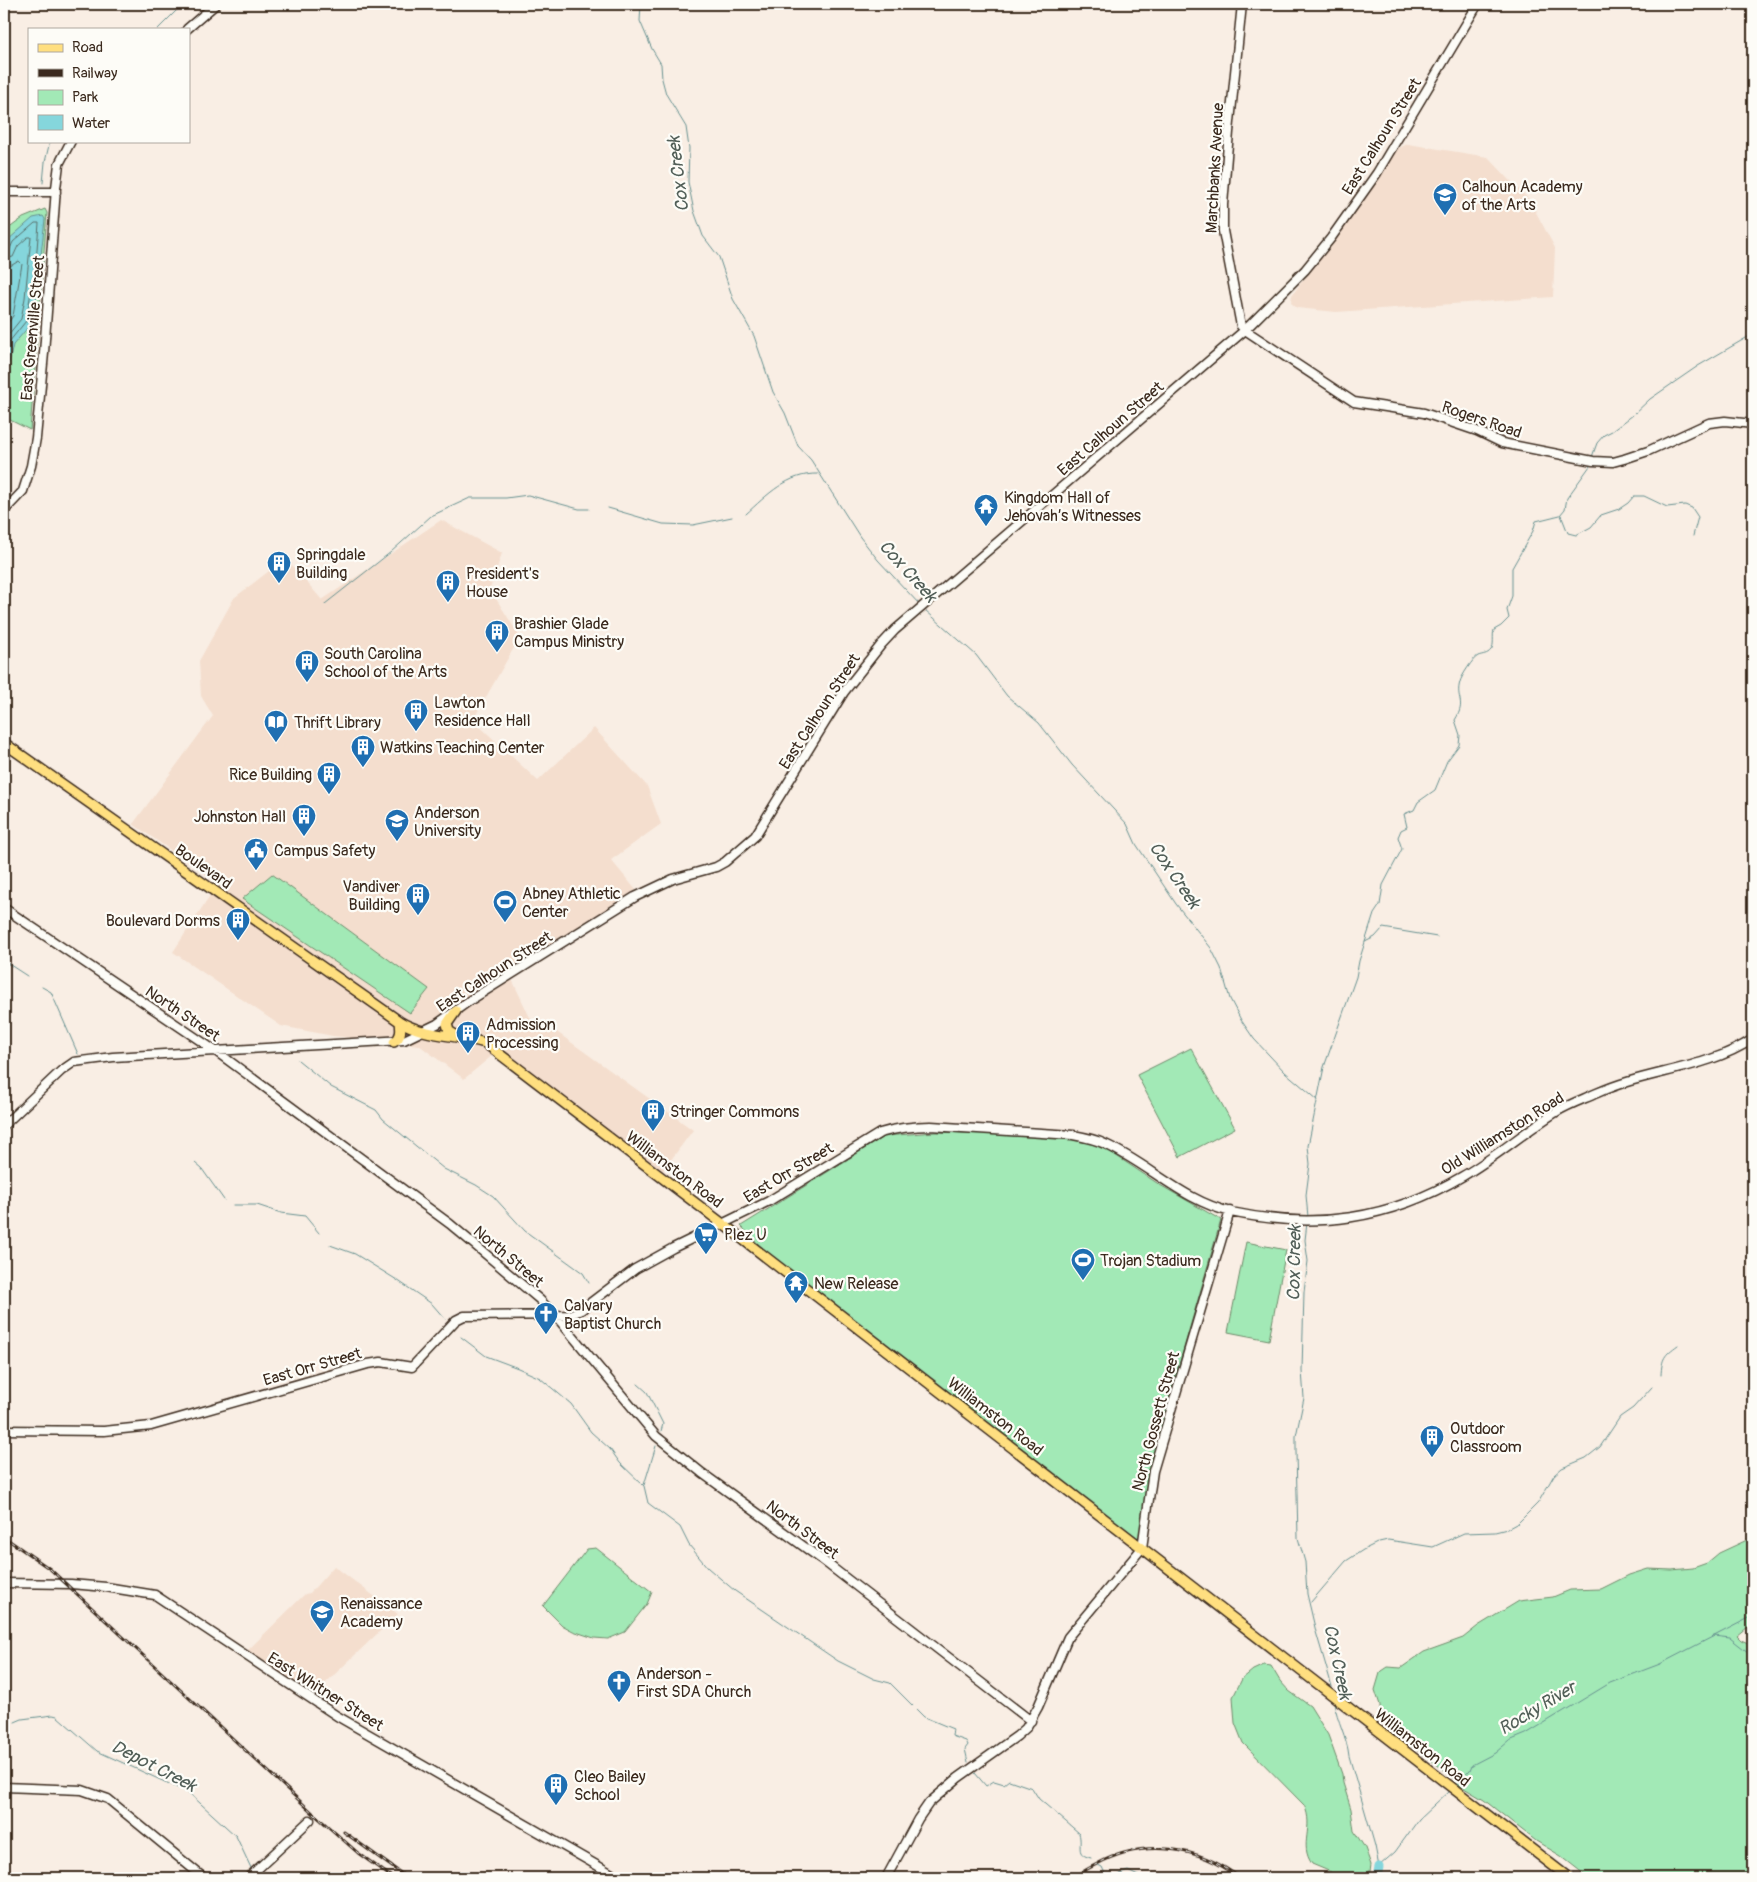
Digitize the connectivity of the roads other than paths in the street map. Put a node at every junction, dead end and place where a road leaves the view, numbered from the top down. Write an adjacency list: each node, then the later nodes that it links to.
1 (216, 4): 4 (street)
2 (1242, 4): 8 (street, Marchbanks Avenue)
3 (1478, 4): 8 (street, East Calhoun Street)
4 (188, 28)
5 (71, 142): 7 (street, East Greenville Street)
6 (4, 192): 7 (street)
7 (56, 192): 10 (street, East Greenville Street)
8 (1245, 330): 9 (street, Rogers Road); 13 (street, East Calhoun Street)
9 (1753, 424)
10 (4, 511)
11 (4, 743): 14 (main road, Boulevard)
12 (4, 908): 20 (street, North Street)
13 (456, 1010): 16 (street, East Calhoun Street); 17 (main road)
14 (388, 1014): 15 (main road, Williamston Road)
15 (400, 1022): 16 (main road, Williamston Road); 19 (main road)
16 (423, 1032): 17 (main road, Williamston Road); 19 (street, East Calhoun Street)
17 (459, 1037): 23 (main road, Williamston Road)
18 (1753, 1039): 22 (street, Old Williamston Road)
19 (394, 1042): 20 (street, East Calhoun Street)
20 (217, 1052): 21 (street, East Calhoun Street); 24 (street, North Street)
21 (4, 1125)
22 (1230, 1211): 23 (street, East Orr Street); 26 (street, North Gossett Street)
23 (724, 1224): 24 (street, East Orr Street); 26 (main road, Williamston Road)
24 (555, 1316): 25 (street, East Orr Street); 28 (street, North Street)
25 (4, 1430)
26 (1142, 1548): 28 (street); 35 (main road, Williamston Road)
27 (4, 1583): 33 (street, East Whitner Street)
28 (1031, 1722): 34 (street)
29 (4, 1787): 32 (street)
30 (310, 1820): 31 (street)
31 (252, 1875)
32 (204, 1878)
33 (619, 1878)
34 (886, 1878)
35 (1569, 1878)

